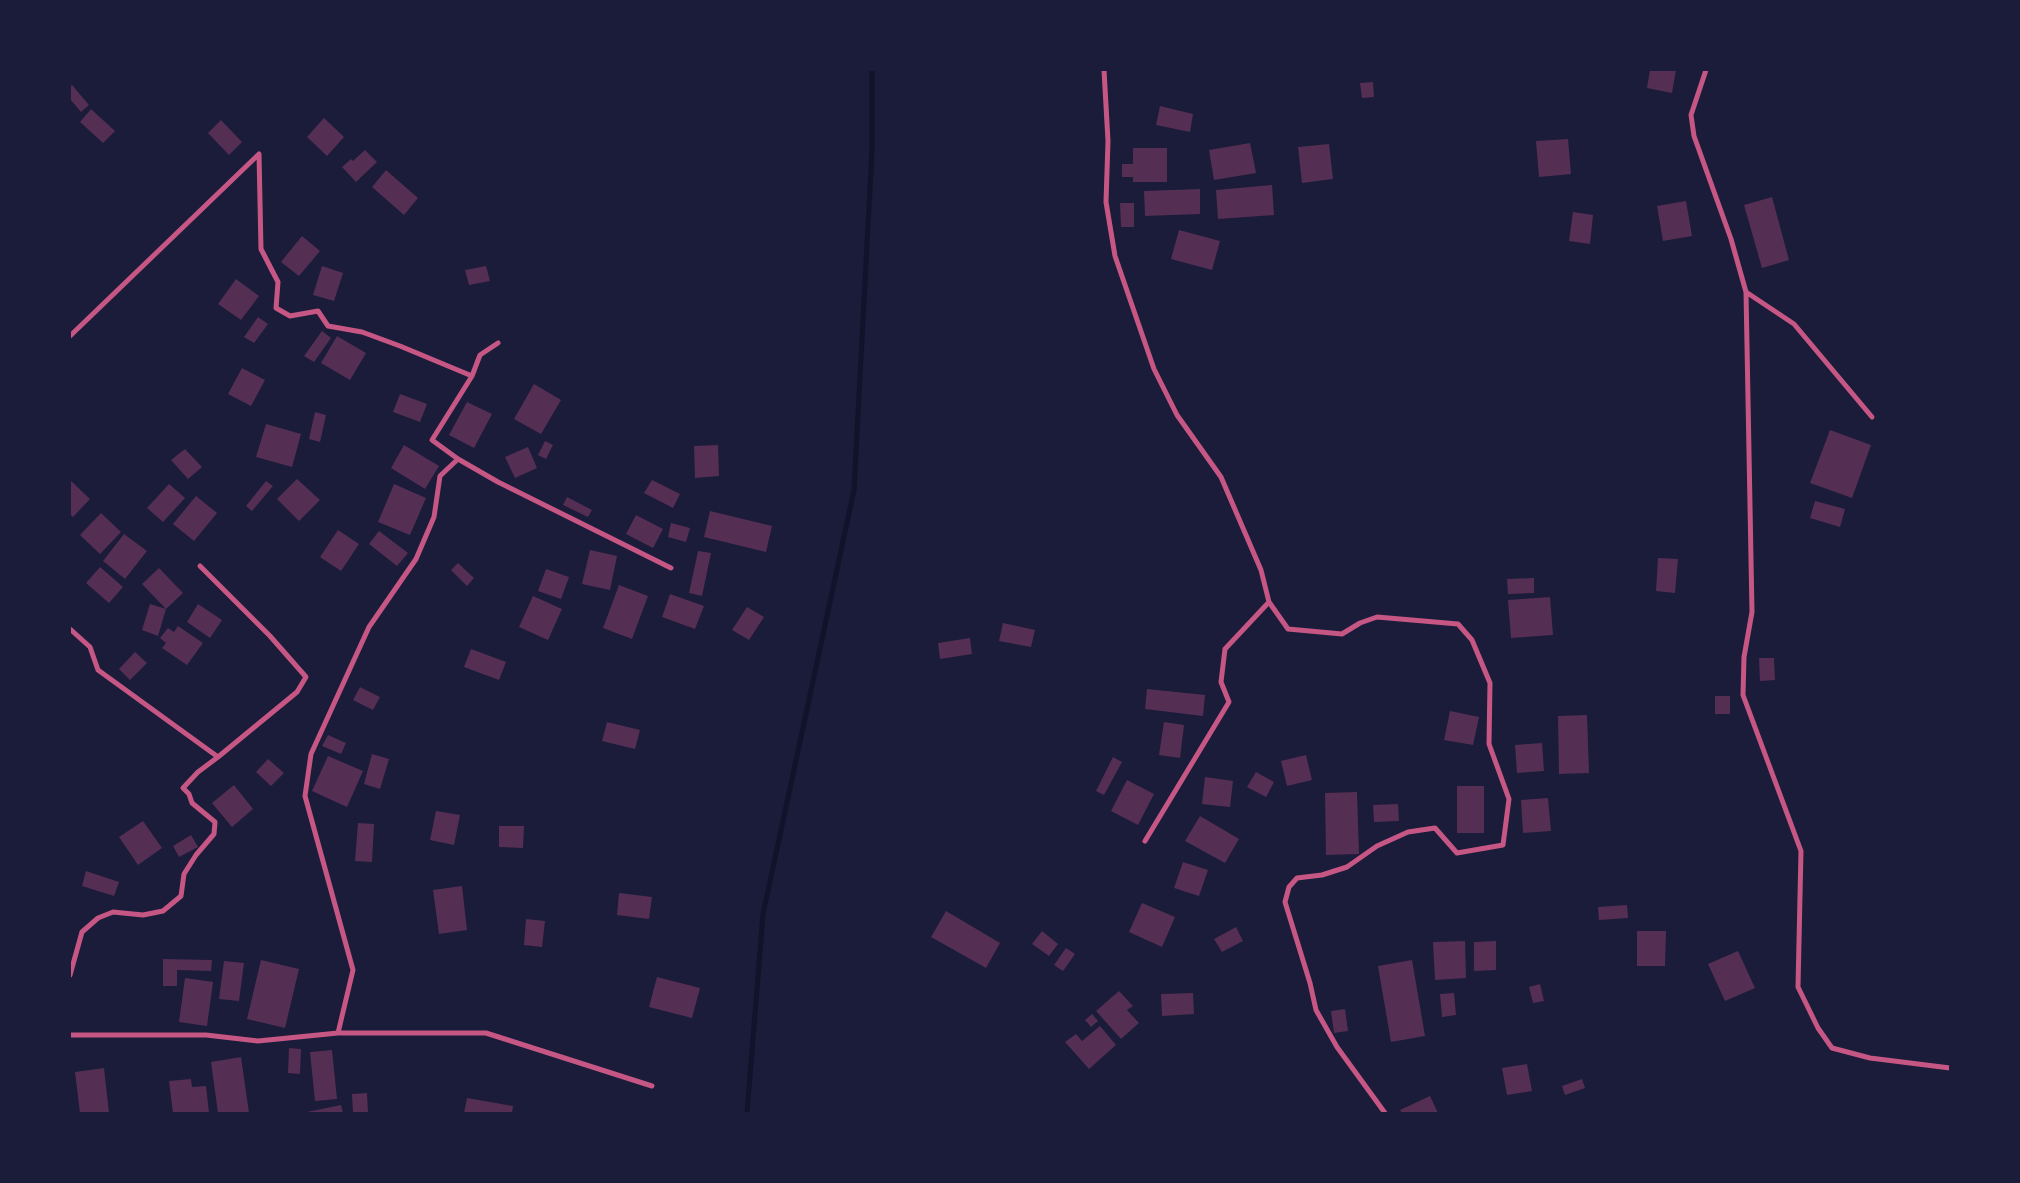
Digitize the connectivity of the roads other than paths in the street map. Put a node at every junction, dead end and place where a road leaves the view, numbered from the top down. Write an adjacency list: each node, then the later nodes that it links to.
1 (1104, 70): 11 (street)
2 (1706, 70): 3 (street)
3 (1746, 292): 7 (street); 18 (street)
4 (70, 336): 6 (street)
5 (498, 343): 6 (street)
6 (472, 376): 8 (street)
7 (1872, 417)
8 (458, 459): 10 (street); 16 (street)
9 (200, 566): 13 (street)
10 (671, 568)
11 (1269, 602): 14 (street); 20 (street)
12 (70, 630): 13 (street)
13 (218, 757): 15 (street)
14 (1145, 842)
15 (70, 975)
16 (338, 1033): 17 (street); 19 (street)
17 (70, 1035)
18 (1950, 1068)
19 (652, 1086)
20 (1385, 1113)

